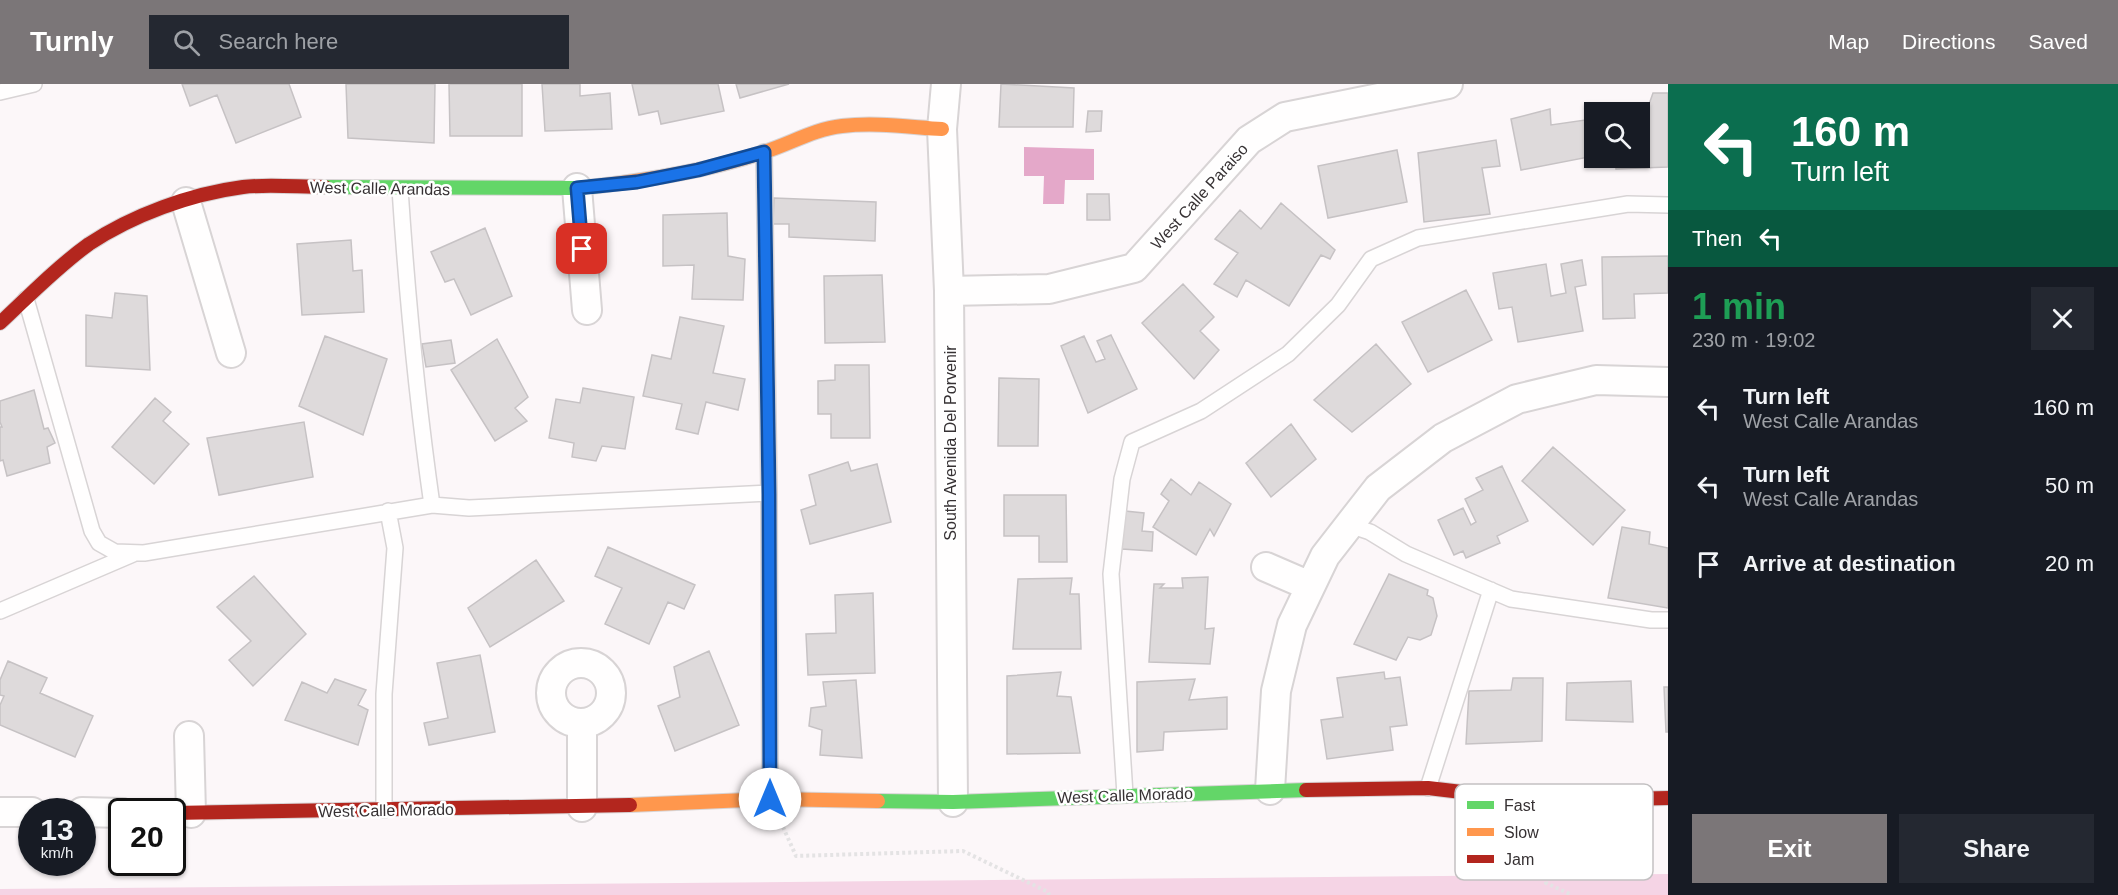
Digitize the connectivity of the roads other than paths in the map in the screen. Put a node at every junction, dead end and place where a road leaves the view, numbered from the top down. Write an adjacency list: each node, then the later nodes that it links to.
1 (34, 84): 4 (lane)
2 (946, 84): 5 (street, South Avenida Del Porvenir)
3 (1448, 84): 11 (street, West Calle Paraiso)
4 (0, 92)
5 (942, 129): 6 (street, West Calle Arandas); 11 (street, South Avenida Del Porvenir)
6 (764, 152): 7 (street, West Calle Arandas); 17 (lane)
7 (577, 188): 8 (street, West Calle Arandas); 13 (street)
8 (400, 189): 9 (street, West Calle Arandas); 18 (lane)
9 (186, 202): 12 (street, West Calle Arandas); 15 (street)
10 (1668, 205): 32 (lane)
11 (949, 291): 37 (street, South Avenida Del Porvenir)
12 (27, 299): 14 (street, West Calle Arandas); 21 (lane)
13 (587, 310)
14 (0, 324)
15 (231, 353)
16 (1668, 382): 20 (street)
17 (769, 494): 18 (lane); 36 (lane)
18 (432, 505): 19 (lane)
19 (388, 511): 21 (lane); 39 (lane)
20 (1349, 525): 23 (street); 24 (lane)
21 (135, 553): 25 (lane)
22 (1266, 567): 23 (street)
23 (1310, 586): 30 (street)
24 (1491, 590): 26 (lane); 29 (lane)
25 (0, 611)
26 (1668, 620)
27 (582, 723): 38 (street)
28 (189, 736): 33 (street, West Calle Morado)
29 (1428, 788): 30 (street, West Calle Morado); 31 (street, West Calle Morado)
30 (1270, 790): 32 (street, West Calle Morado)
31 (1455, 791)
32 (1125, 795): 37 (street, West Calle Morado)
33 (183, 798)
34 (1653, 798): 35 (street, West Calle Morado)
35 (1668, 798)
36 (770, 799): 37 (street, West Calle Morado); 38 (street, West Calle Morado)
37 (953, 802)
38 (582, 807): 39 (street, West Calle Morado)
39 (384, 810): 42 (street, West Calle Morado)
40 (0, 812): 41 (street)
41 (18, 812)
42 (186, 813)

